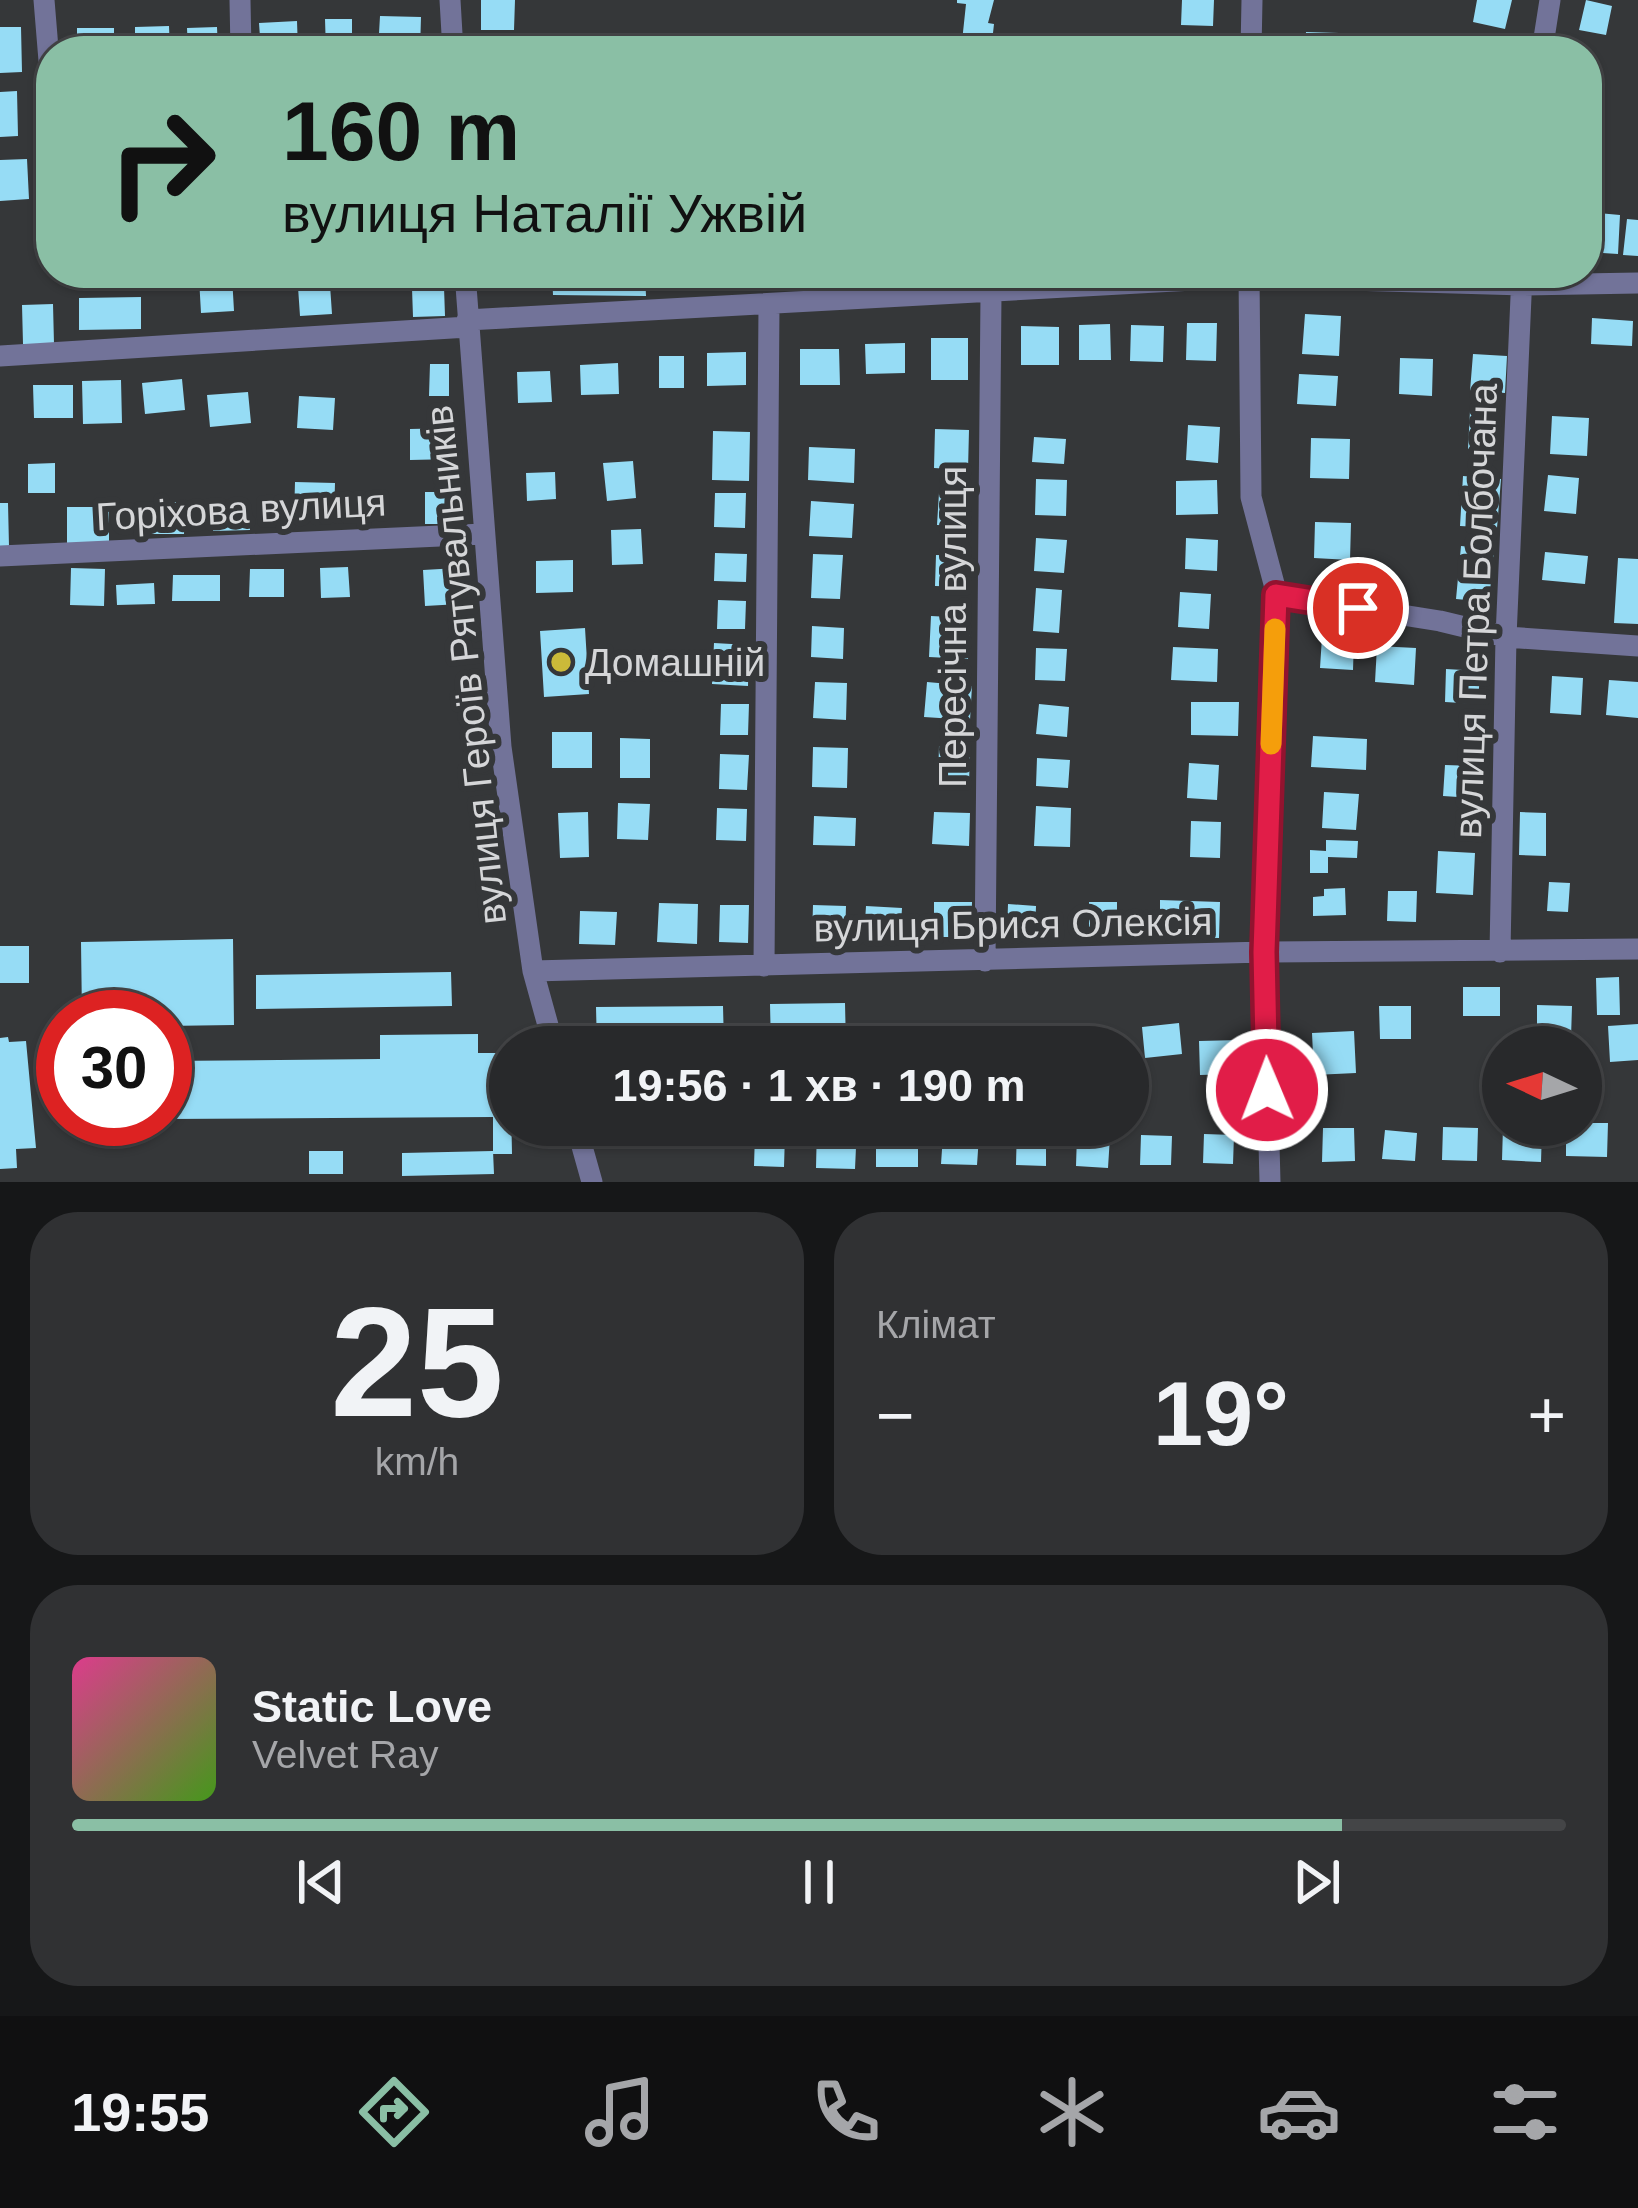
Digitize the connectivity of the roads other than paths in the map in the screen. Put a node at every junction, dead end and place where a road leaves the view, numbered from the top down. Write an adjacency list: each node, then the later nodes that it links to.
1 (44, 0): 6 (street)
2 (240, 0): 7 (street)
3 (450, 0): 8 (street)
4 (1252, 0): 9 (street)
5 (1550, 0): 10 (street)
6 (47, 36)
7 (241, 36)
8 (452, 36)
9 (1251, 36)
10 (1544, 36)
11 (1602, 282): 12 (street)
12 (1638, 283)
13 (466, 288): 19 (street, вулиця Героїв Рятувальників)
14 (1072, 288): 17 (street)
15 (1249, 288): 23 (street)
16 (1523, 288): 24 (street, вулиця Петра Болбочана)
17 (991, 294): 18 (street); 29 (street, Пересічна вулиця)
18 (769, 305): 19 (street); 30 (street)
19 (468, 324): 20 (street); 21 (street, вулиця Героїв Рятувальників)
20 (0, 356)
21 (484, 534): 22 (street, Горіхова вулиця); 31 (street, вулиця Героїв Рятувальників)
22 (0, 556)
23 (1276, 595): 24 (street); 27 (street)
24 (1506, 637): 25 (street); 28 (street, вулиця Петра Болбочана)
25 (1638, 646)
26 (1638, 949): 28 (street, вулиця Брися Олексія)
27 (1264, 952): 28 (street, вулиця Брися Олексія); 29 (street, вулиця Брися Олексія); 35 (street)
28 (1501, 952)
29 (986, 961): 30 (street, вулиця Брися Олексія)
30 (764, 966): 31 (street, вулиця Брися Олексія)
31 (533, 971): 32 (street, вулиця Героїв Рятувальників)
32 (548, 1026)
33 (582, 1146): 34 (street)
34 (592, 1182)
35 (1270, 1182)

